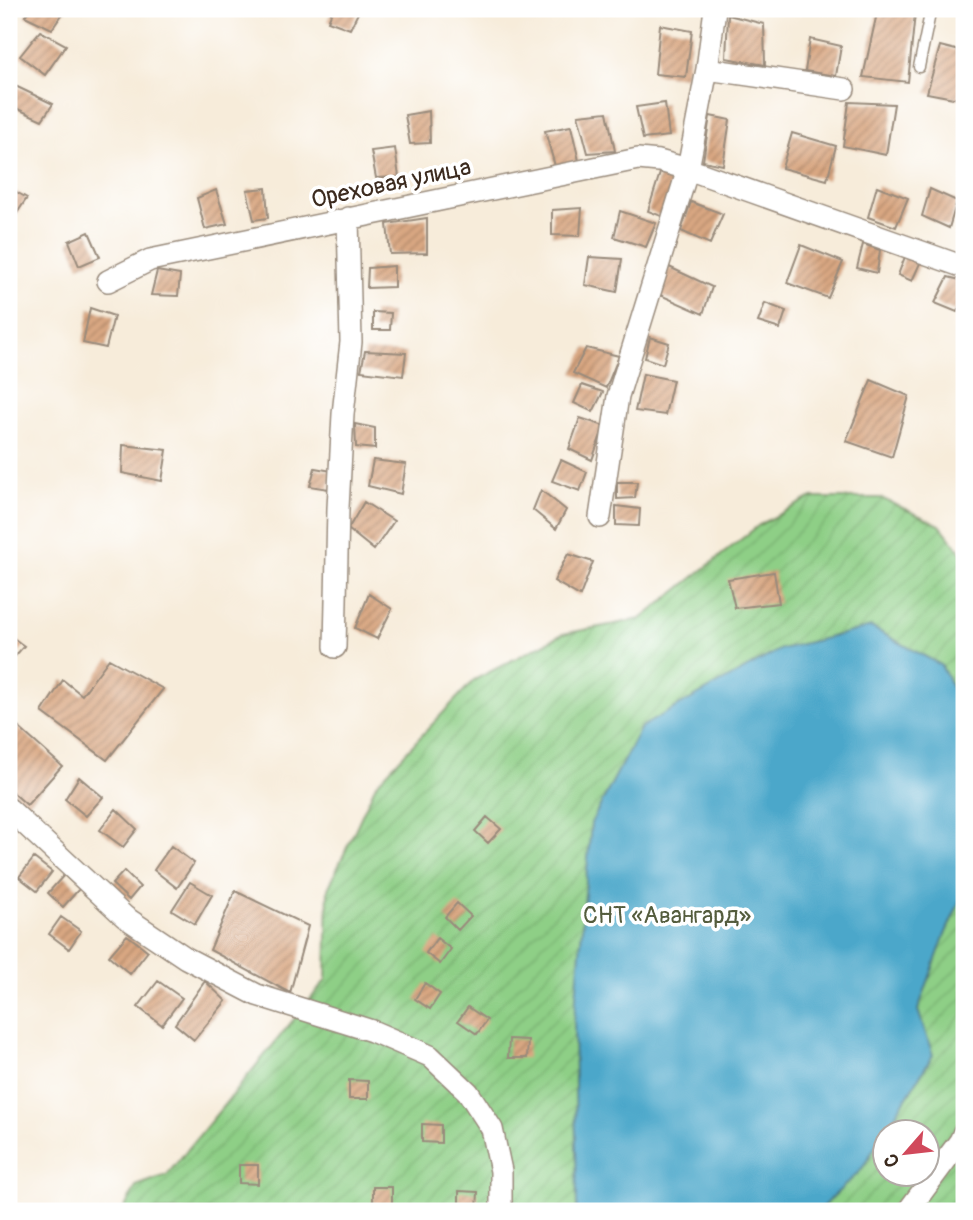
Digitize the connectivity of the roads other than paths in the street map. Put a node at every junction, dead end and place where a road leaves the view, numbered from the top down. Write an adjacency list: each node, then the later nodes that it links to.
1 (715, 9): 4 (street)
2 (931, 9): 3 (lane)
3 (919, 67)
4 (707, 69): 5 (street); 6 (street)
5 (844, 89)
6 (688, 169): 7 (street, Ореховая улица); 8 (street, Ореховая улица); 10 (street)
7 (348, 218): 9 (street, Ореховая улица); 11 (street)
8 (964, 267)
9 (108, 281)
10 (600, 517)
11 (335, 648)
12 (9, 810): 14 (street)
13 (964, 1132): 15 (street)
14 (501, 1211)
15 (908, 1211)

